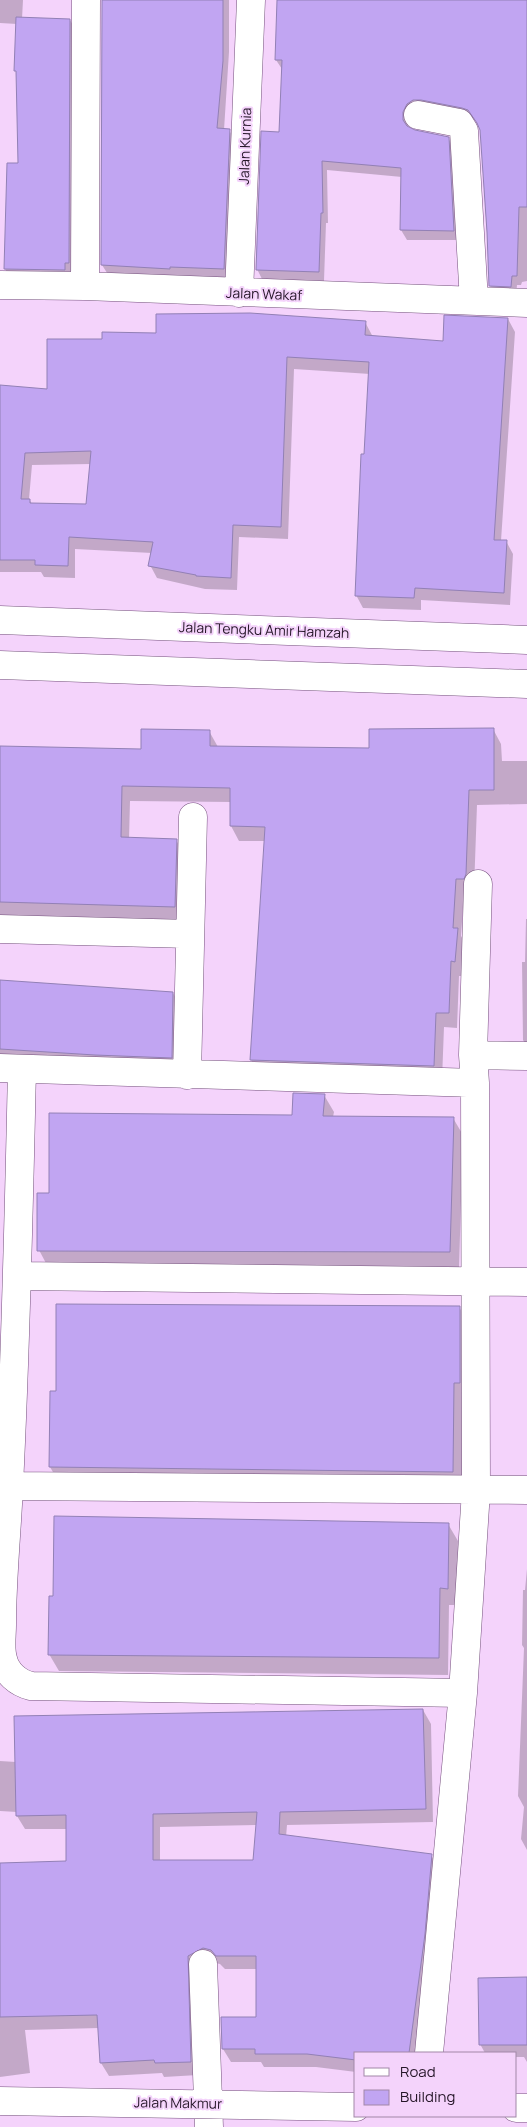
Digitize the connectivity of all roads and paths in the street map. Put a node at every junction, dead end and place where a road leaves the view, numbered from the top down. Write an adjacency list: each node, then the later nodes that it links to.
1 (86, 0): 5 (street)
2 (251, 0): 6 (street, Jalan Kurnia)
3 (418, 115): 7 (street)
4 (0, 285): 5 (street, Jalan Wakaf)
5 (86, 286): 6 (street, Jalan Wakaf)
6 (239, 293): 7 (street, Jalan Wakaf)
7 (474, 301): 8 (street, Jalan Wakaf)
8 (527, 304)
9 (0, 620): 10 (street, Jalan Tengku Amir Hamzah)
10 (268, 630): 11 (street, Jalan Tengku Amir Hamzah); 13 (street)
11 (527, 640)
12 (0, 665): 13 (street)
13 (265, 674): 14 (street)
14 (527, 684)
15 (193, 817): 18 (street)
16 (478, 884): 19 (street)
17 (0, 928): 18 (street)
18 (190, 934): 22 (street)
19 (473, 1055): 20 (street); 23 (street)
20 (527, 1056)
21 (11, 1069): 22 (street); 24 (street)
22 (187, 1075): 23 (street)
23 (475, 1083): 25 (street)
24 (18, 1276): 25 (street); 27 (street)
25 (476, 1282): 26 (street); 29 (street)
26 (527, 1282)
27 (9, 1486): 29 (street); 30 (street)
28 (527, 1490): 29 (street)
29 (476, 1491): 30 (street)
30 (463, 1693): 32 (street)
31 (203, 1964): 35 (street)
32 (429, 2052)
33 (0, 2101): 35 (street, Jalan Makmur)
34 (354, 2107): 35 (street, Jalan Makmur)
35 (210, 2115)

